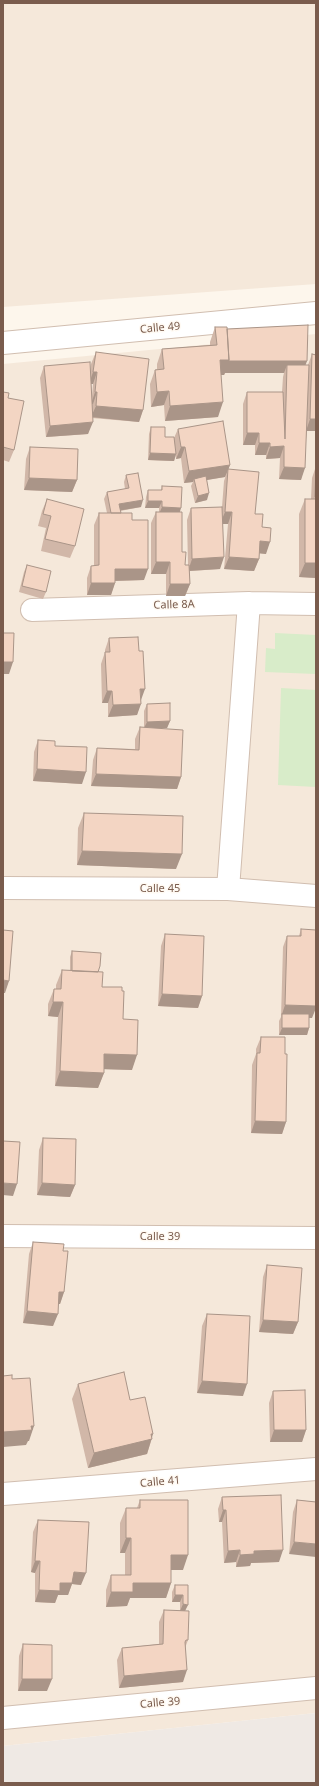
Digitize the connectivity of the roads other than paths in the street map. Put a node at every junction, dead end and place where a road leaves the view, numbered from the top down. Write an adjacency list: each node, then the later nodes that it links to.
1 (316, 314): 2 (street, Calle 49)
2 (3, 343)
3 (249, 603): 4 (street, Calle 8A); 5 (street, Calle 8A); 7 (street)
4 (316, 604)
5 (32, 610)
6 (3, 888): 7 (street, Calle 45)
7 (228, 889): 8 (street, Calle 45)
8 (316, 896)
9 (3, 1236): 10 (street, Calle 39)
10 (316, 1238)
11 (316, 1469): 12 (street, Calle 41)
12 (3, 1494)
13 (316, 1688): 14 (street, Calle 39)
14 (3, 1718)

